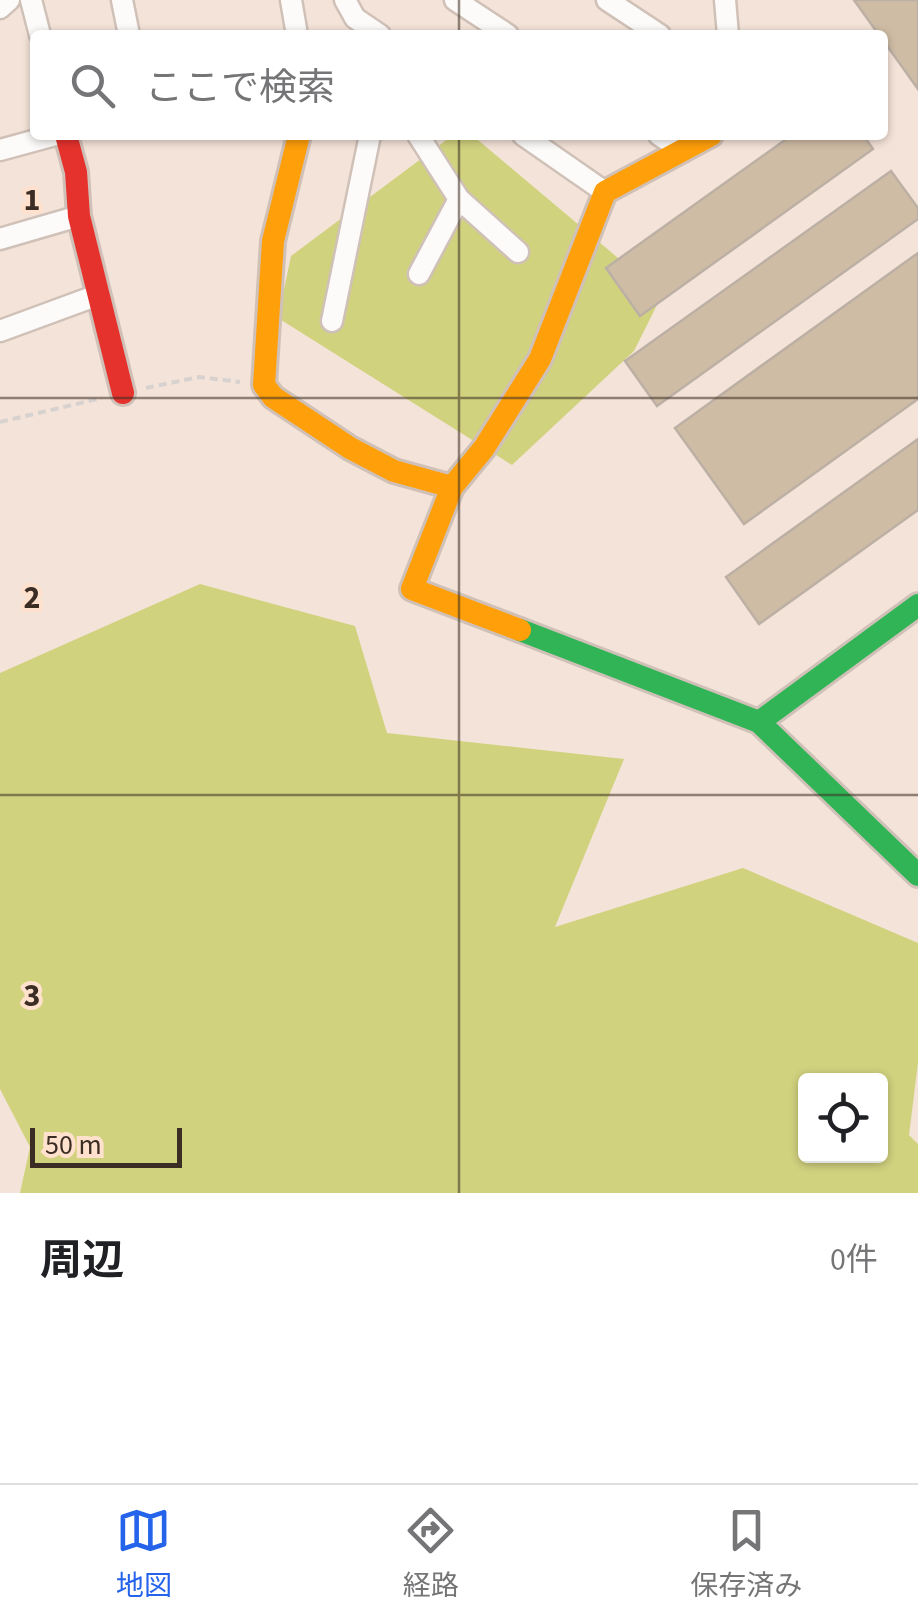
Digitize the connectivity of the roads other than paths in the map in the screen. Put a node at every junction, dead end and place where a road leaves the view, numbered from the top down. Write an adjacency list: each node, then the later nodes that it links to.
1 (9, 0): 8 (street)
2 (31, 0): 9 (street)
3 (122, 0): 10 (street)
4 (291, 0): 11 (street)
5 (456, 0): 12 (street)
6 (607, 0): 13 (street)
7 (725, 0): 14 (street)
8 (0, 8)
9 (39, 30)
10 (128, 30)
11 (296, 30)
12 (501, 30)
13 (652, 30)
14 (728, 30)
15 (37, 140): 24 (street)
16 (67, 140): 27 (street)
17 (298, 140): 35 (street)
18 (369, 140): 32 (street)
19 (421, 140): 26 (street)
20 (530, 140): 25 (street)
21 (666, 140): 23 (street)
22 (700, 140): 23 (street)
23 (680, 149): 25 (street)
24 (0, 150)
25 (605, 192): 35 (street)
26 (459, 199): 29 (street); 30 (street)
27 (79, 216): 28 (street); 31 (street)
28 (0, 240)
29 (518, 252)
30 (419, 274)
31 (98, 295): 33 (street); 34 (street)
32 (332, 321)
33 (0, 330)
34 (123, 393)
35 (452, 487): 37 (street)
36 (918, 604): 37 (street)
37 (758, 722): 38 (street)
38 (918, 875)

